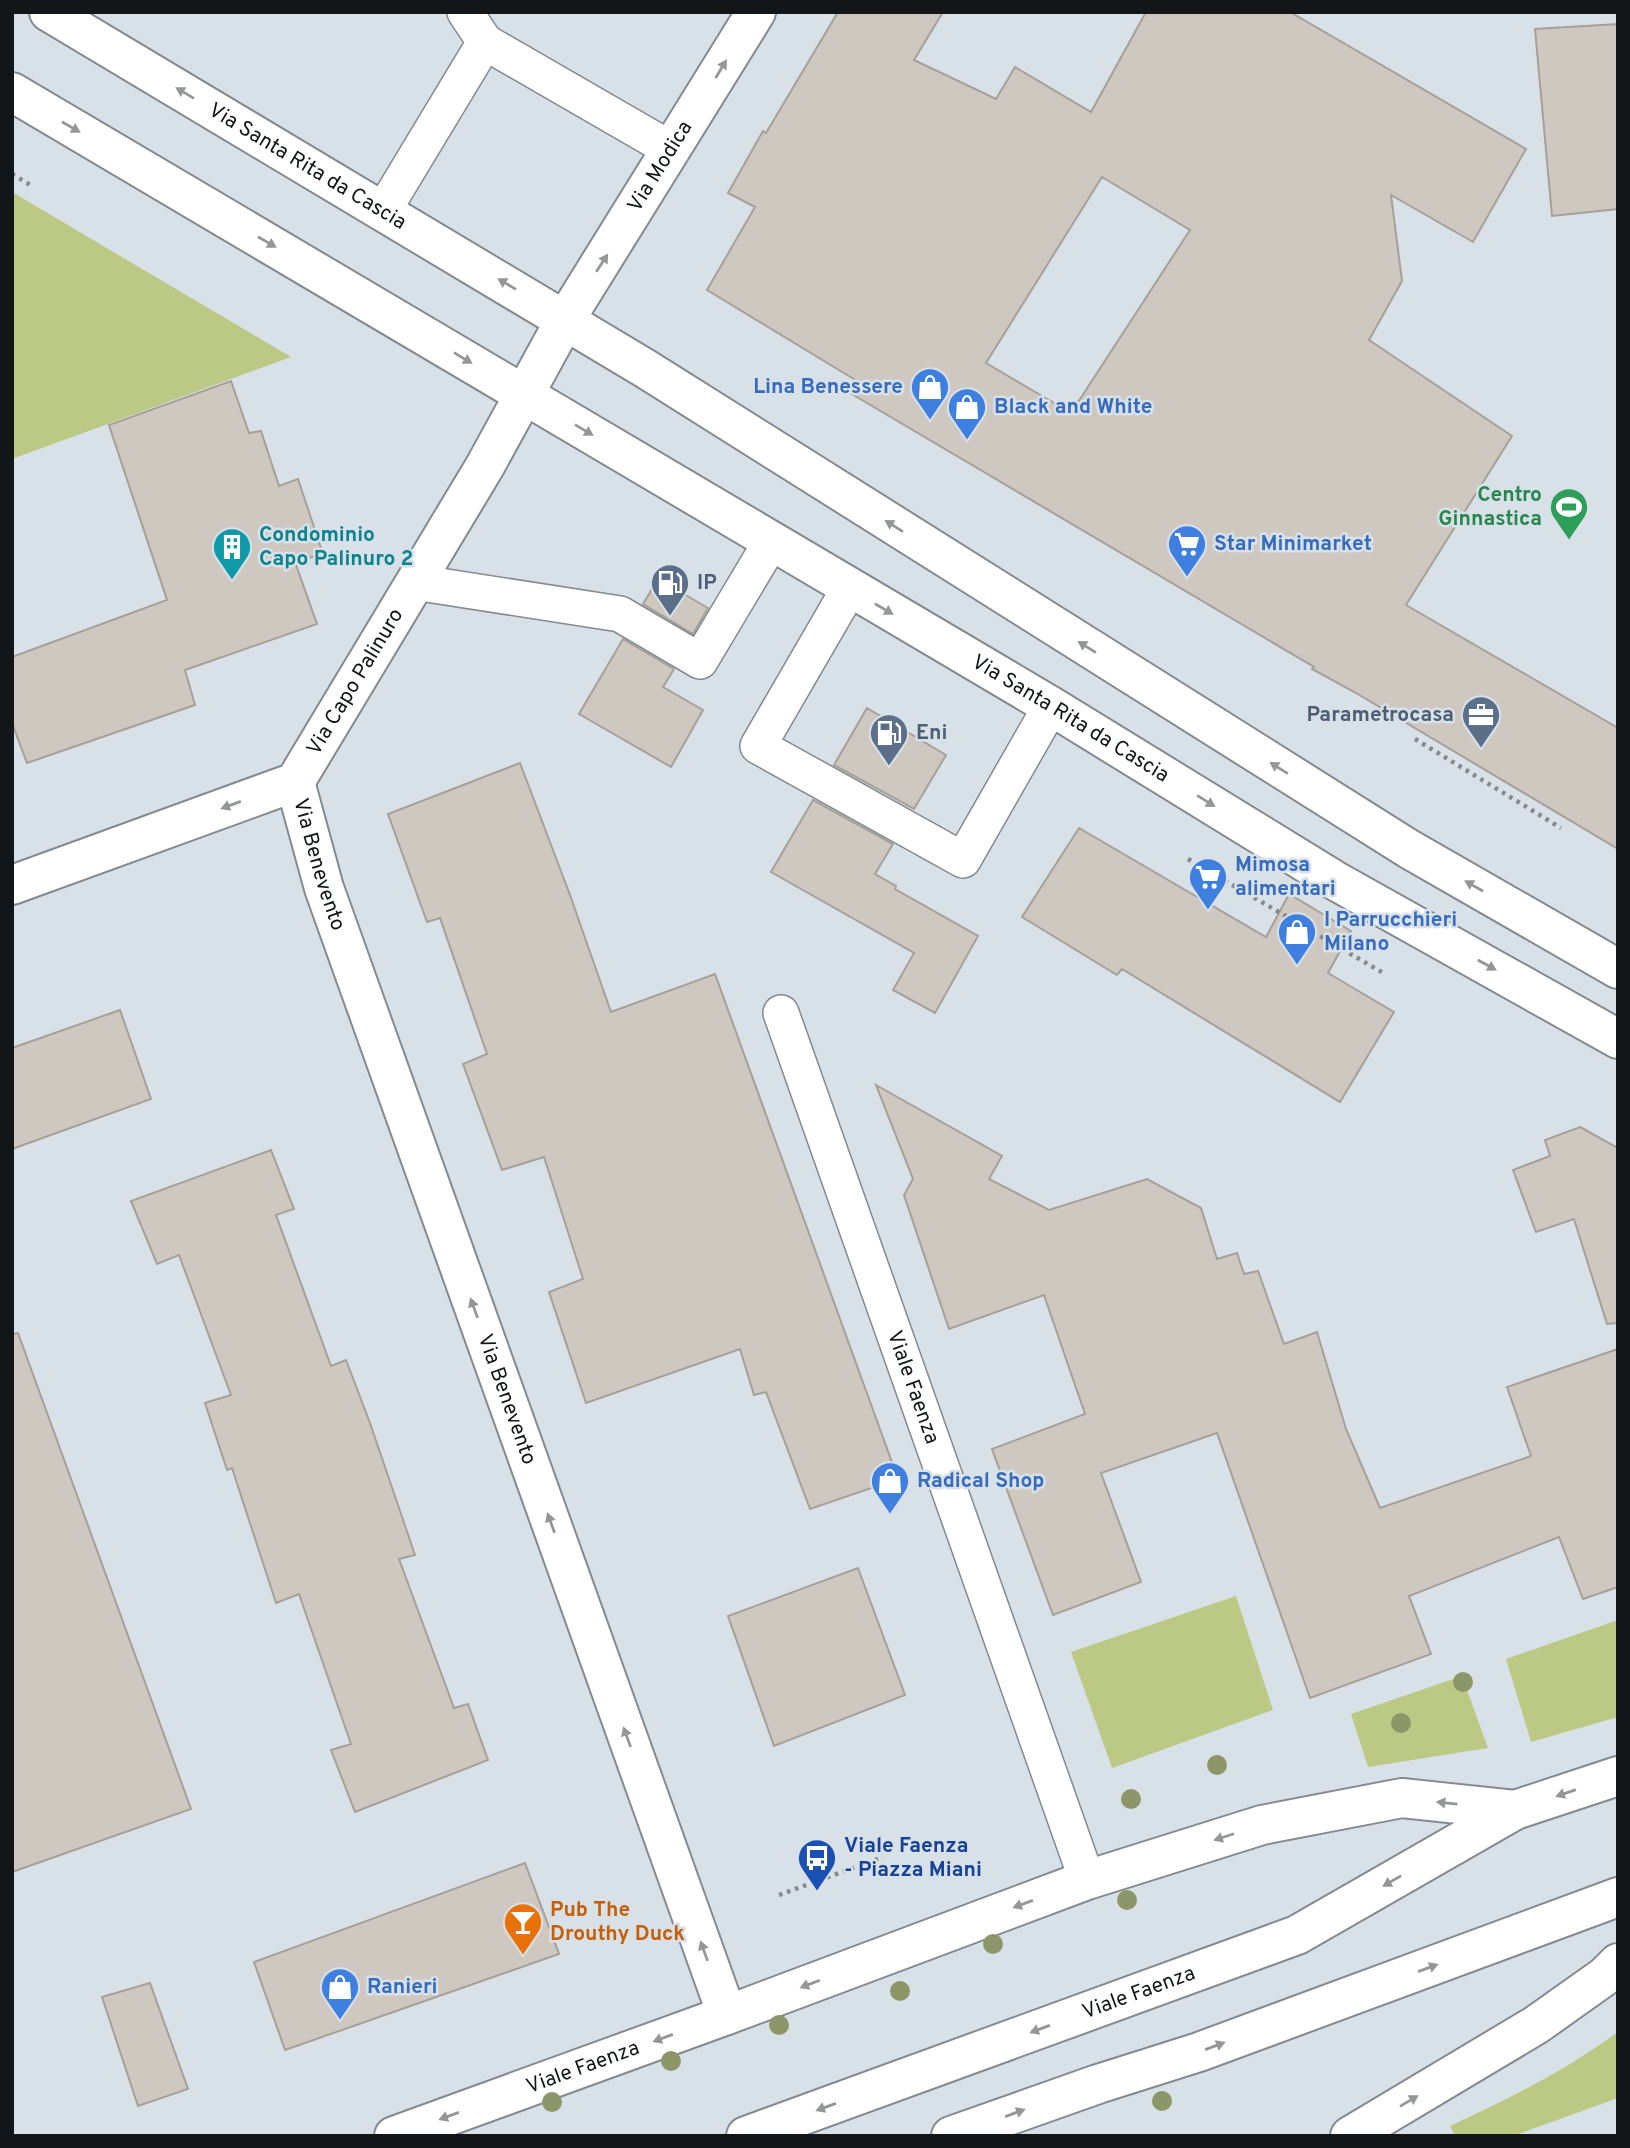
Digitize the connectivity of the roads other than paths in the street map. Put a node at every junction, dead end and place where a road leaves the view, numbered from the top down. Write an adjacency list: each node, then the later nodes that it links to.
1 (49, 12): 7 (street, Via Santa Rita da Cascia, one-way to 1)
2 (465, 12): 4 (lane)
3 (756, 12): 6 (street, Via Modica, one-way to 3)
4 (485, 42): 6 (lane); 7 (lane)
5 (12, 92): 9 (street, Via Santa Rita da Cascia, one-way to 9)
6 (671, 150): 8 (street, Via Modica, one-way to 6)
7 (383, 211): 8 (street, Via Santa Rita da Cascia, one-way to 7)
8 (565, 320): 9 (street); 16 (street, Via Santa Rita da Cascia, one-way to 8)
9 (525, 395): 10 (street, Via Santa Rita da Cascia, one-way to 10); 11 (street, Via Capo Palinuro)
10 (771, 542): 11 (lane); 12 (street, Via Santa Rita da Cascia)
11 (414, 582): 14 (street, Via Capo Palinuro)
12 (849, 589): 13 (street, Via Santa Rita da Cascia, one-way to 13); 13 (lane)
13 (1051, 706): 18 (street, Via Santa Rita da Cascia, one-way to 18)
14 (295, 782): 15 (street, one-way to 15); 24 (street, Via Benevento, one-way to 14)
15 (12, 885)
16 (1618, 969)
17 (781, 1013): 21 (lane, Viale Faenza)
18 (1618, 1039)
19 (1618, 1776): 20 (street, Viale Faenza, one-way to 20)
20 (1515, 1810): 21 (street, Viale Faenza, one-way to 21); 26 (street, Viale Faenza, one-way to 26)
21 (1087, 1880): 24 (street, Viale Faenza, one-way to 24)
22 (1618, 1897): 27 (street, one-way to 22)
23 (1618, 1963): 28 (street, one-way to 23)
24 (727, 2015): 25 (street, Viale Faenza, one-way to 25)
25 (394, 2136)
26 (746, 2136)
27 (951, 2136)
28 (1350, 2136)

